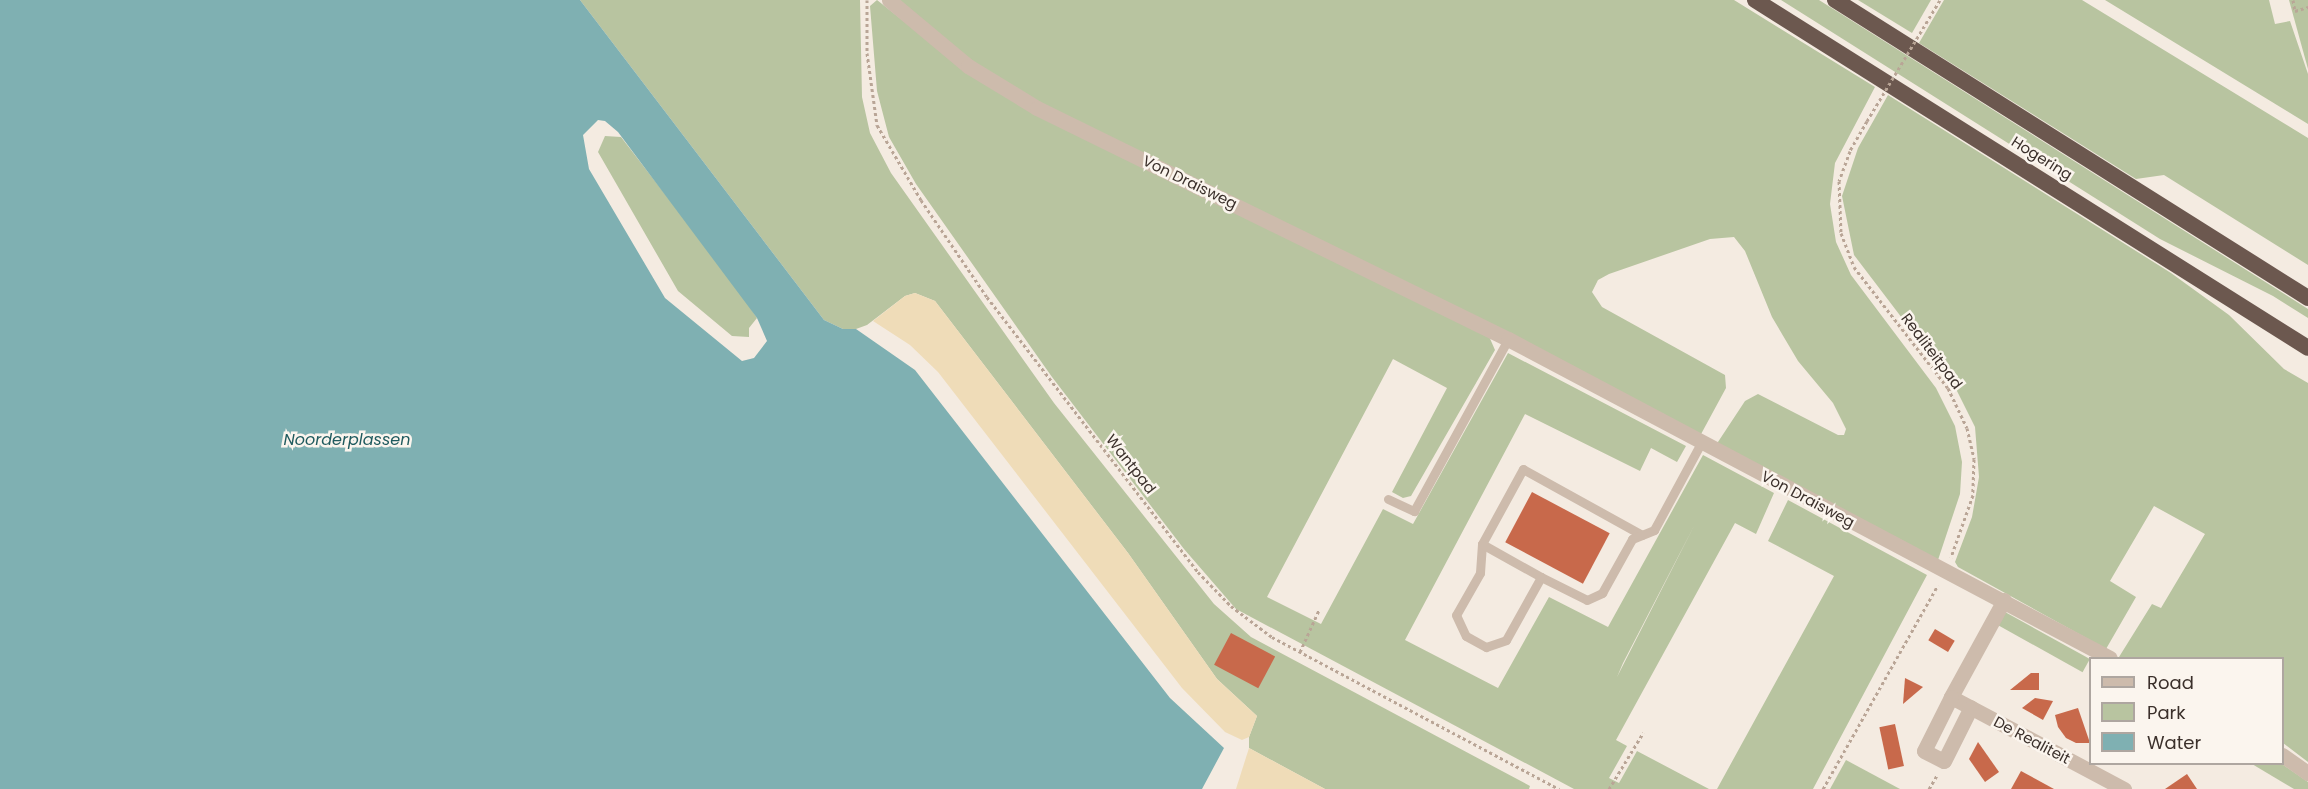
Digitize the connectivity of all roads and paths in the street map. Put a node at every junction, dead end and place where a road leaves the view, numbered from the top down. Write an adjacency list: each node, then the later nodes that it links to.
1 (867, 0): 19 (path, Wantpad)
2 (889, 0): 9 (street, Von Draisweg)
3 (1755, 0): 10 (highway, Hogering)
4 (1835, 0): 8 (highway, Hogering)
5 (1940, 0): 15 (path, Realiteitpad, bridge)
6 (2293, 0): 7 (path)
7 (2308, 7)
8 (2308, 298)
9 (1508, 339): 11 (street, Von Draisweg); 12 (lane)
10 (2308, 348)
11 (1701, 443): 13 (lane); 15 (street, Von Draisweg)
12 (1388, 499)
13 (1642, 535): 14 (lane); 16 (lane)
14 (1482, 544): 16 (lane); 16 (lane)
15 (1946, 571): 17 (street, Von Draisweg); 28 (path, Realiteitpad)
16 (1541, 577)
17 (2004, 600): 20 (street, Von Draisweg); 21 (street)
18 (1320, 610): 19 (path)
19 (1300, 652): 26 (path, Wantpad)
20 (2108, 657)
21 (1951, 697): 22 (street, De Realiteit); 22 (street)
22 (1971, 707): 29 (street, De Realiteit)
23 (1643, 733): 27 (path)
24 (2284, 756): 25 (street)
25 (2308, 773)
26 (1559, 789)
27 (1609, 789)
28 (1823, 789)
29 (2124, 789)

